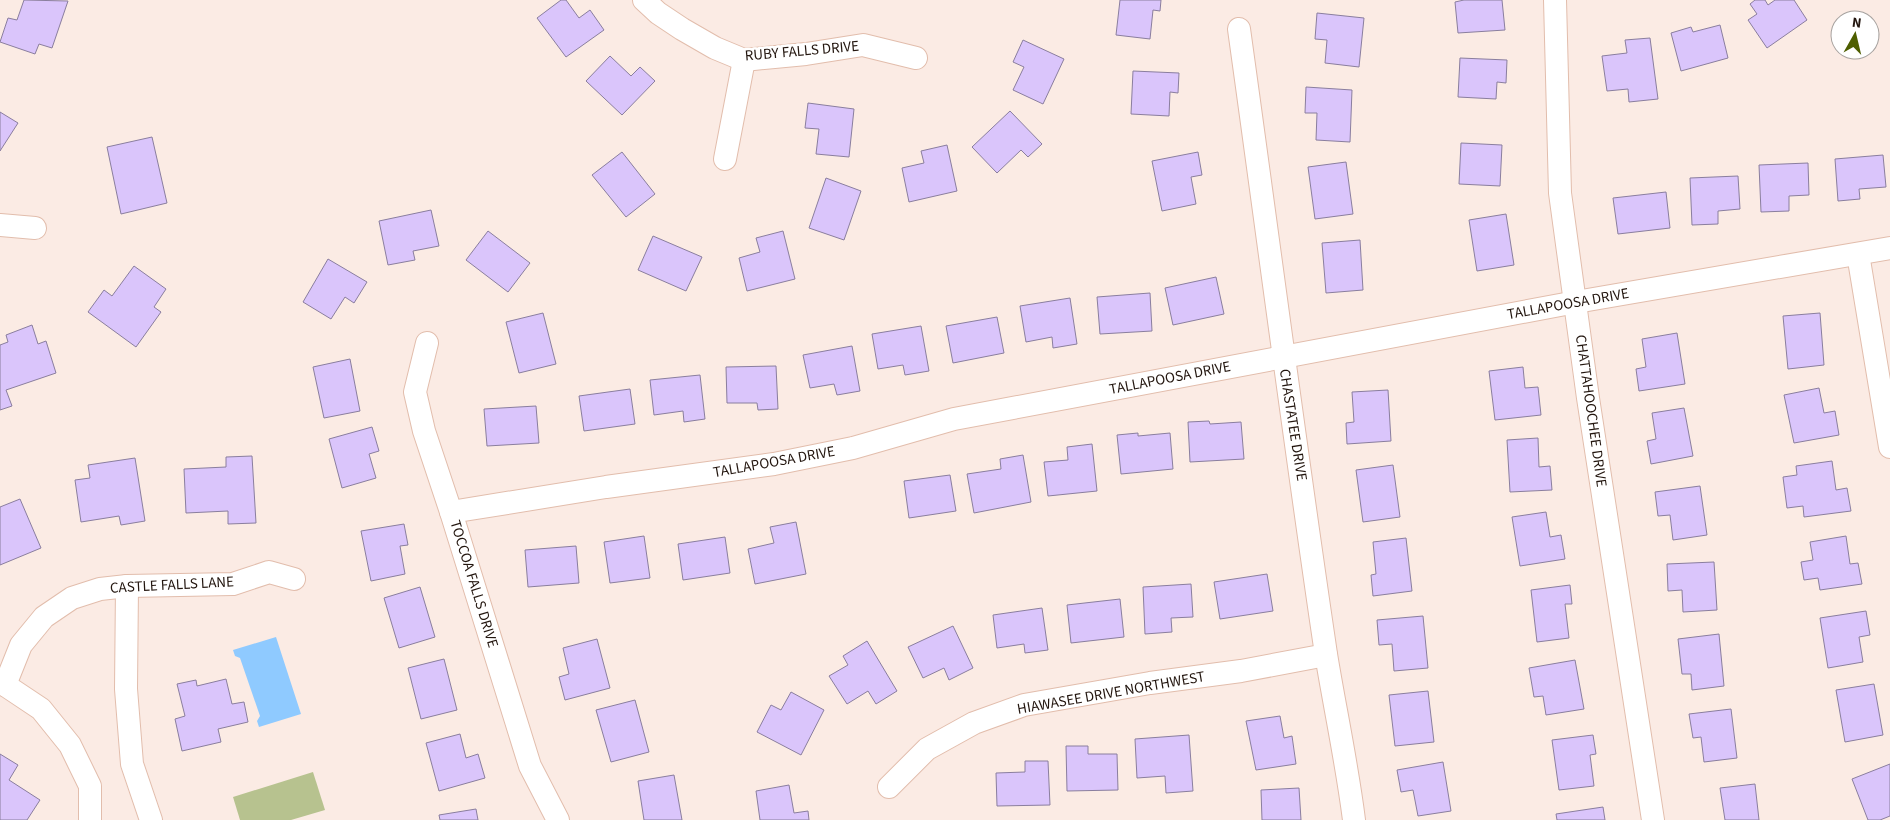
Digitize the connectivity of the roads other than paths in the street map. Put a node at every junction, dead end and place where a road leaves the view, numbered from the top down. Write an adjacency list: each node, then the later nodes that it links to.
1 (644, 0): 5 (street, RUBY FALLS DRIVE)
2 (1555, 0): 11 (street, CHATTAHOOCHEE DRIVE)
3 (1239, 29): 13 (street, CHASTATEE DRIVE)
4 (916, 58): 5 (street, RUBY FALLS DRIVE)
5 (744, 60): 6 (street)
6 (725, 159)
7 (0, 225): 8 (street)
8 (35, 228)
9 (1890, 248): 10 (street, TALLAPOOSA DRIVE)
10 (1858, 254): 11 (street, TALLAPOOSA DRIVE); 14 (street)
11 (1576, 302): 13 (street, TALLAPOOSA DRIVE); 25 (street, CHATTAHOOCHEE DRIVE)
12 (427, 343): 15 (street, TOCCOA FALLS DRIVE)
13 (1283, 357): 15 (street, TALLAPOOSA DRIVE); 18 (street, CHASTATEE DRIVE)
14 (1890, 447)
15 (451, 512): 23 (street, TOCCOA FALLS DRIVE)
16 (294, 579): 17 (street, CASTLE FALLS LANE)
17 (127, 586): 19 (street, CASTLE FALLS LANE); 22 (street)
18 (1326, 655): 20 (street, HIAWASEE DRIVE NORTHWEST); 24 (street, CHASTATEE DRIVE)
19 (3, 684): 21 (street)
20 (889, 787)
21 (90, 820)
22 (151, 820)
23 (558, 820)
24 (1354, 820)
25 (1653, 820)

